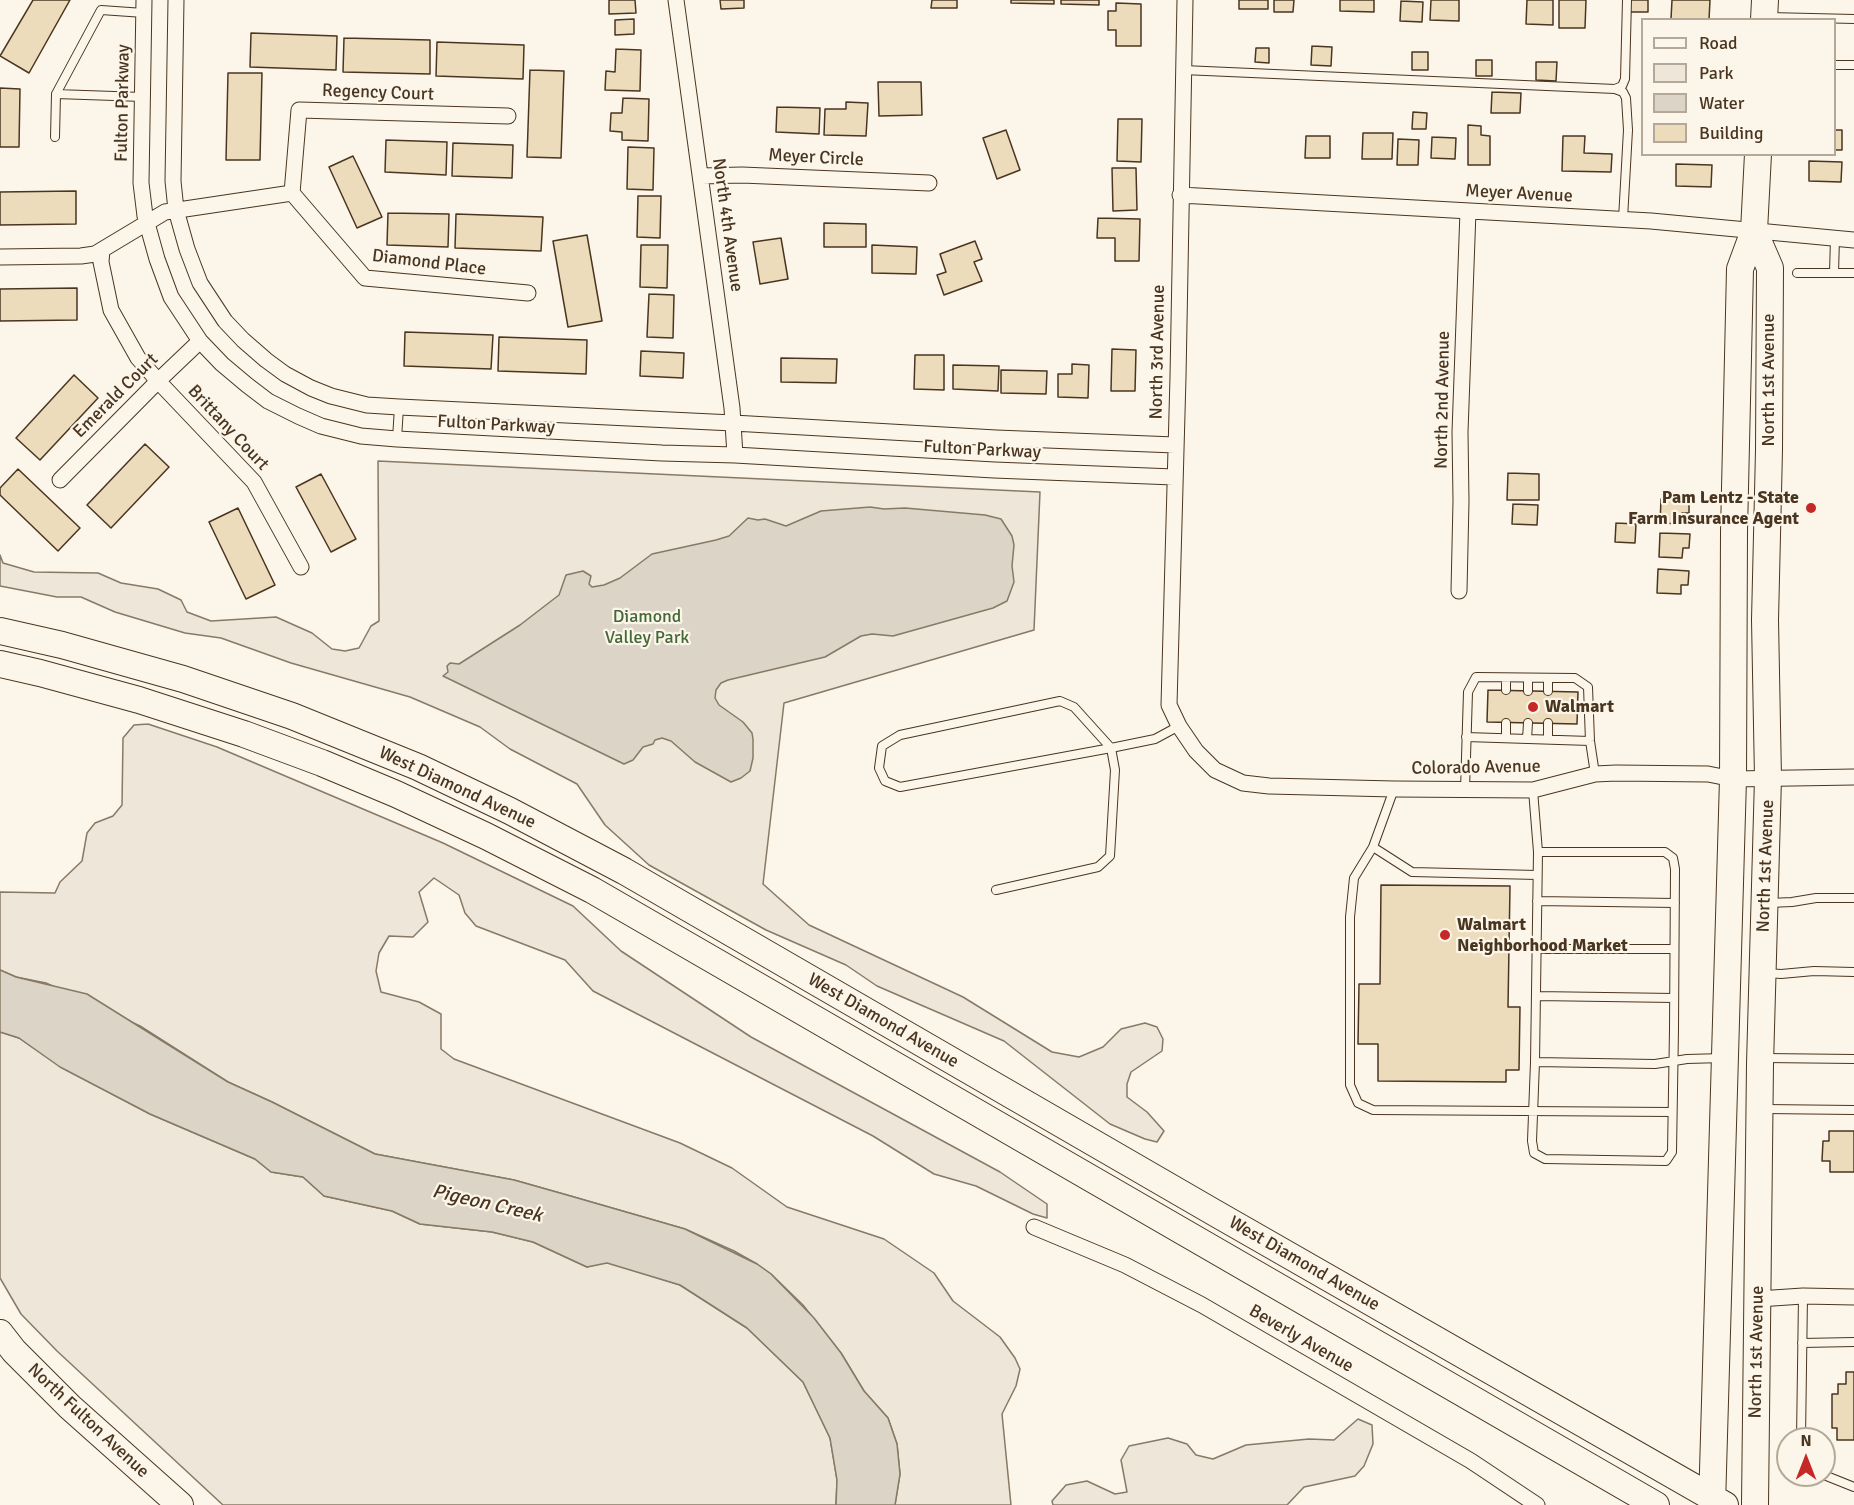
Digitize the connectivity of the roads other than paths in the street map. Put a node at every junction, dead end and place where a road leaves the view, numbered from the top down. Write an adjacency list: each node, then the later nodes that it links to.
1 (176, 0): 21 (street, Fulton Parkway)
2 (676, 0): 17 (street, North 4th Avenue)
3 (1185, 0): 10 (street, North 3rd Avenue)
4 (1627, 0): 11 (lane)
5 (144, 6): 12 (lane); 13 (street, Fulton Parkway)
6 (1765, 12): 7 (lane)
7 (1854, 19)
8 (1836, 65): 9 (lane)
9 (1854, 65)
10 (1183, 70): 11 (lane); 20 (street, North 3rd Avenue)
11 (1615, 89): 23 (lane)
12 (56, 94): 13 (lane); 15 (lane)
13 (143, 97): 24 (street, Fulton Parkway)
14 (508, 116): 19 (street, Regency Court)
15 (54, 137)
16 (1758, 156): 25 (main road, North 1st Avenue)
17 (701, 176): 18 (street, Meyer Circle); 37 (street, North 4th Avenue)
18 (929, 183)
19 (292, 192): 21 (street); 33 (street, Diamond Place)
20 (1180, 195): 22 (street, Meyer Avenue); 39 (street, North 3rd Avenue)
21 (176, 210): 24 (street); 36 (street, Fulton Parkway)
22 (1468, 210): 23 (street, Meyer Avenue); 44 (street, North 2nd Avenue)
23 (1623, 219): 25 (street, Meyer Avenue)
24 (147, 223): 28 (street); 34 (street, Fulton Parkway)
25 (1754, 231): 26 (street, Meyer Avenue); 66 (main road, North 1st Avenue); 67 (main road, North 1st Avenue)
26 (1835, 238): 27 (street, Meyer Avenue); 31 (lane)
27 (1854, 240)
28 (102, 250): 29 (street); 35 (street, Brittany Court)
29 (0, 257)
30 (1797, 273): 31 (lane)
31 (1834, 273): 32 (lane)
32 (1854, 273)
33 (528, 293)
34 (200, 341): 35 (street, Emerald Court); 38 (street, Fulton Parkway)
35 (158, 381): 42 (street, Emerald Court); 43 (street, Brittany Court)
36 (399, 407): 37 (street, Fulton Parkway); 38 (lane)
37 (733, 423): 39 (street, Fulton Parkway); 40 (street, North 4th Avenue)
38 (397, 439): 40 (street, Fulton Parkway)
39 (1175, 446): 41 (street, North 3rd Avenue)
40 (735, 455): 41 (street, Fulton Parkway)
41 (1174, 477): 53 (street, North 3rd Avenue)
42 (60, 480)
43 (301, 567)
44 (1459, 591)
45 (0, 631): 104 (main road, West Diamond Avenue)
46 (0, 664): 107 (main road, West Diamond Avenue)
47 (1506, 678): 48 (lane); 50 (lane); 58 (lane)
48 (1528, 678): 49 (lane); 51 (lane)
49 (1548, 678): 52 (lane); 62 (lane)
50 (1506, 690)
51 (1528, 691)
52 (1548, 691)
53 (1169, 705): 57 (street, Colorado Avenue)
54 (1506, 723): 59 (lane)
55 (1528, 723): 60 (lane)
56 (1548, 723): 61 (lane)
57 (1179, 726): 63 (lane); 68 (street, Colorado Avenue)
58 (1466, 737): 59 (lane); 69 (lane)
59 (1506, 738): 60 (lane)
60 (1527, 739): 61 (lane)
61 (1548, 739): 62 (lane)
62 (1590, 741): 64 (lane)
63 (1111, 748): 63 (lane); 74 (lane)
64 (1595, 774): 67 (street, Colorado Avenue); 70 (street, Colorado Avenue)
65 (1854, 777): 66 (street, Colorado Avenue)
66 (1768, 778): 67 (street, Colorado Avenue); 78 (main road, North 1st Avenue)
67 (1733, 779): 85 (main road, North 1st Avenue)
68 (1394, 789): 69 (street, Colorado Avenue); 71 (lane)
69 (1465, 790): 70 (street, Colorado Avenue)
70 (1533, 790): 72 (lane)
71 (1373, 847): 73 (lane); 92 (lane)
72 (1538, 852): 73 (lane); 77 (lane)
73 (1537, 875): 76 (lane)
74 (996, 890)
75 (1854, 898): 78 (lane)
76 (1537, 901): 77 (lane); 79 (lane)
77 (1675, 903): 80 (lane)
78 (1765, 903): 82 (main road, North 1st Avenue)
79 (1537, 949): 80 (lane); 83 (lane)
80 (1674, 949): 84 (lane)
81 (1854, 972): 82 (lane)
82 (1763, 973): 86 (main road, North 1st Avenue)
83 (1536, 996): 84 (lane); 88 (lane)
84 (1674, 998): 89 (lane)
85 (1725, 1058): 89 (lane); 104 (main road, North 1st Avenue)
86 (1760, 1058): 87 (lane); 90 (main road, North 1st Avenue)
87 (1854, 1059)
88 (1535, 1062): 89 (lane); 92 (lane)
89 (1674, 1062): 93 (lane)
90 (1760, 1109): 91 (lane); 97 (main road, North 1st Avenue)
91 (1854, 1110)
92 (1533, 1112): 93 (lane); 93 (lane)
93 (1672, 1112)
94 (1034, 1227): 106 (street, Beverly Avenue)
95 (1803, 1296): 96 (street); 97 (street); 100 (lane)
96 (1854, 1297)
97 (1758, 1299): 108 (main road, North 1st Avenue)
98 (0, 1333): 105 (main road, North Fulton Avenue)
99 (1854, 1342): 100 (lane)
100 (1802, 1343): 101 (lane)
101 (1801, 1427)
102 (1836, 1480): 103 (lane)
103 (1854, 1487)
104 (1716, 1503)
105 (180, 1505)
106 (1537, 1505)
107 (1656, 1505)
108 (1755, 1505)

